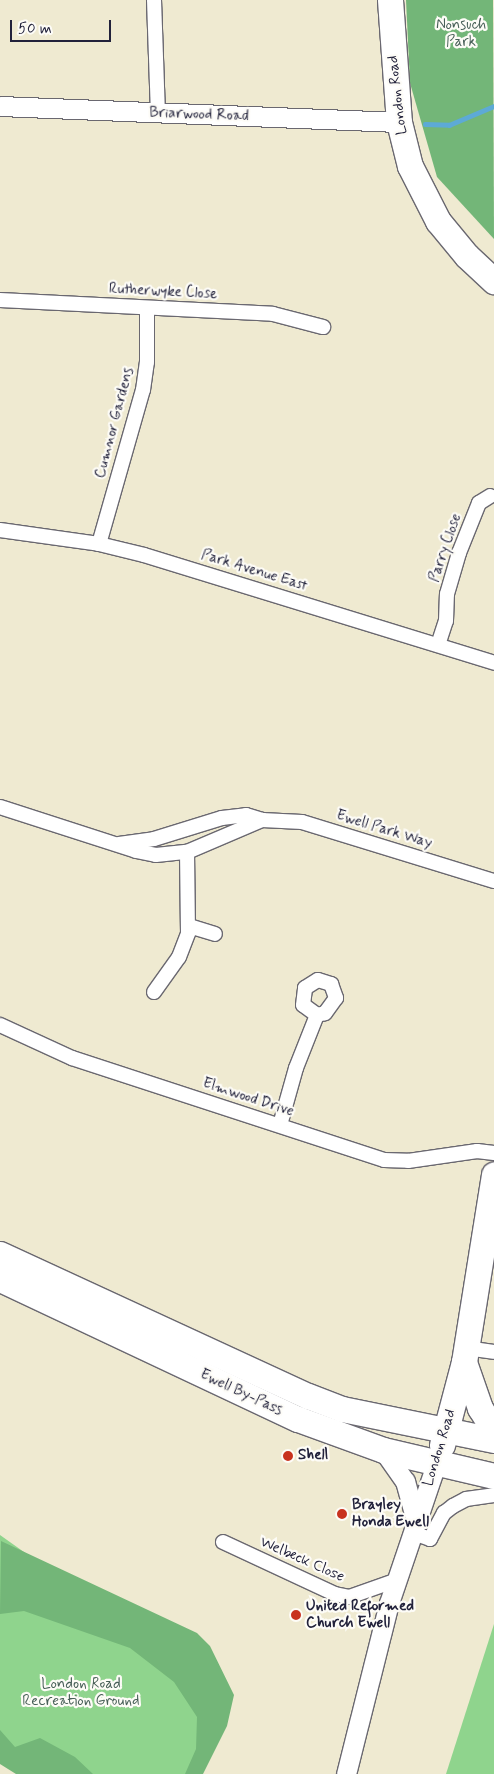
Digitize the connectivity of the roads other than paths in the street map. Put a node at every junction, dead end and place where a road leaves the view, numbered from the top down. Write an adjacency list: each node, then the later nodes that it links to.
1 (154, 0): 4 (street)
2 (390, 0): 5 (highway, London Road)
3 (0, 106): 4 (street, Briarwood Road)
4 (158, 114): 5 (street, Briarwood Road)
5 (399, 122): 6 (highway, London Road)
6 (494, 281)
7 (0, 300): 8 (street, Rutherwyke Close)
8 (148, 308): 9 (street, Rutherwyke Close); 12 (street, Cumnor Gardens)
9 (323, 327)
10 (490, 496): 13 (street, Parry Close)
11 (0, 530): 12 (street, Park Avenue East)
12 (99, 544): 13 (street, Park Avenue East)
13 (438, 646): 14 (street, Park Avenue East)
14 (494, 663)
15 (0, 807): 17 (street, Ewell Park Way)
16 (262, 820): 17 (street, Ewell Park Way); 18 (street, Ewell Park Way); 19 (street, Ewell Park Way)
17 (114, 844): 18 (street, Ewell Park Way)
18 (187, 852): 20 (street)
19 (494, 882)
20 (189, 926): 21 (street); 22 (street)
21 (215, 934)
22 (154, 992)
23 (316, 1015): 25 (street)
24 (0, 1025): 25 (street, Elmwood Drive)
25 (280, 1125): 26 (street, Elmwood Drive)
26 (494, 1153)
27 (494, 1174): 31 (highway, London Road)
28 (0, 1254): 32 (highway, Ewell By-Pass)
29 (0, 1278): 36 (highway, Ewell By-Pass)
30 (494, 1352): 31 (street)
31 (465, 1355): 33 (highway, London Road); 34 (highway)
32 (345, 1410): 33 (highway, Ewell By-Pass); 38 (highway)
33 (447, 1430): 35 (highway, Ewell By-Pass); 37 (highway); 38 (highway, London Road)
34 (494, 1430)
35 (494, 1440)
36 (383, 1450): 38 (highway, Ewell By-Pass); 41 (street)
37 (494, 1458)
38 (436, 1464): 39 (highway, Ewell By-Pass); 41 (street, London Road)
39 (494, 1476)
40 (494, 1495): 41 (street)
41 (414, 1527): 43 (street, London Road)
42 (223, 1542): 43 (street, Welbeck Close)
43 (397, 1580): 44 (street, London Road)
44 (346, 1774)

